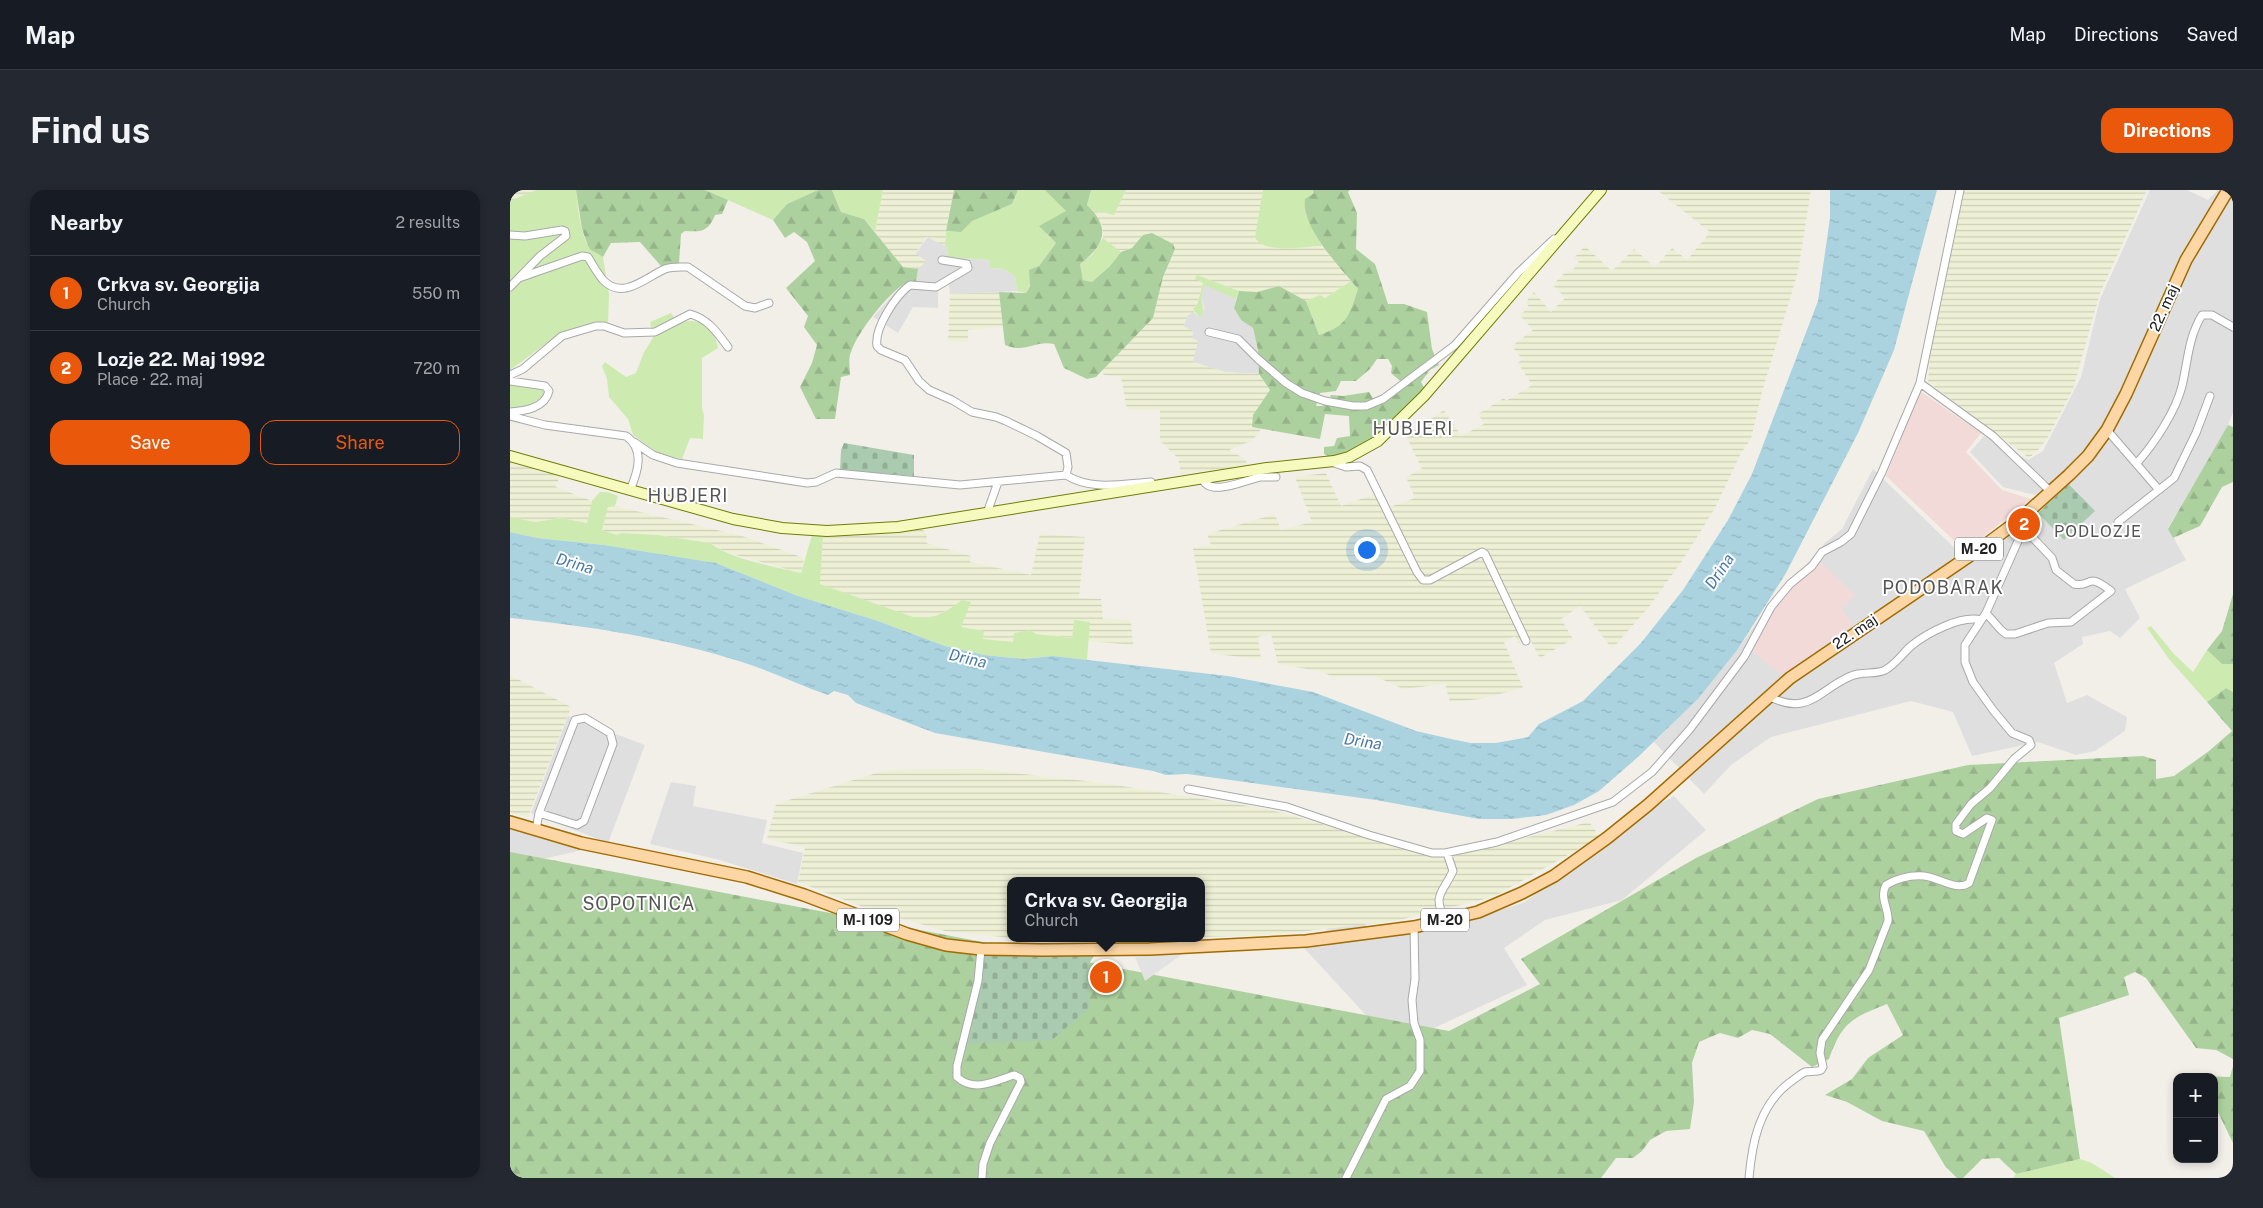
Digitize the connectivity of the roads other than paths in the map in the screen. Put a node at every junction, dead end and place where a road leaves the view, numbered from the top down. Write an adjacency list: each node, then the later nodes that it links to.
1 (1601, 190): 4 (street)
2 (1960, 190): 15 (street)
3 (2228, 190): 19 (main road, 22. maj / M-20)
4 (1568, 228): 11 (street); 22 (street)
5 (510, 235): 7 (street)
6 (942, 260): 24 (street)
7 (519, 278): 8 (street); 9 (street)
8 (510, 287)
9 (769, 303)
10 (2232, 325): 23 (street)
11 (1209, 332)
12 (728, 347): 13 (street)
13 (510, 375)
14 (510, 381): 17 (street)
15 (1920, 383): 31 (street); 44 (street)
16 (2210, 396): 30 (street)
17 (510, 412)
18 (510, 416): 20 (street)
19 (2107, 430): 23 (street); 31 (main road, 22. maj / M-20)
20 (634, 442): 27 (street); 29 (street)
21 (510, 456): 29 (street)
22 (1329, 461): 26 (street); 38 (street)
23 (2137, 463): 30 (street)
24 (1066, 475): 27 (street); 28 (street)
25 (1276, 476): 26 (street)
26 (1202, 478): 28 (street)
27 (998, 482): 32 (street)
28 (1162, 485): 32 (street)
29 (630, 490): 32 (street)
30 (2159, 490): 34 (street)
31 (2050, 491): 33 (main road, 22. maj / M-20)
32 (987, 513)
33 (2019, 520): 35 (street); 39 (main road, 22. maj / M-20)
34 (2118, 522)
35 (2022, 532): 36 (street); 36 (street)
36 (1986, 613): 37 (street)
37 (1981, 620): 39 (street); 51 (street)
38 (1526, 641)
39 (1768, 696): 45 (main road, 22. maj / M-20)
40 (1188, 788): 44 (street)
41 (539, 813): 41 (street); 43 (street)
42 (510, 822): 43 (main road, M-I 109)
43 (536, 830): 48 (main road, M-I 109)
44 (1448, 853): 45 (street)
45 (1445, 920): 46 (main road, M-20)
46 (1414, 927): 47 (main road, M-20); 50 (street)
47 (1236, 946): 48 (main road, M-I 109)
48 (982, 949): 49 (street)
49 (982, 1178)
50 (1346, 1178)
51 (1749, 1178)

